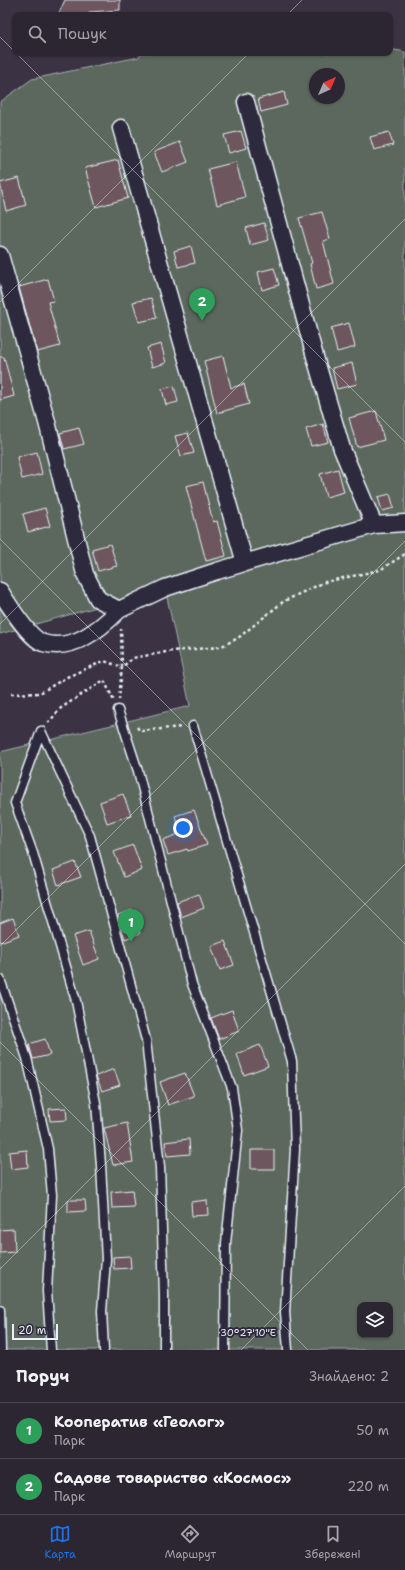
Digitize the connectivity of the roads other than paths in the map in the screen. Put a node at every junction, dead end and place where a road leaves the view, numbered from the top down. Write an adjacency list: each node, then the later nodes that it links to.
1 (246, 102): 5 (street)
2 (121, 128): 6 (street)
3 (0, 255): 8 (street)
4 (405, 523): 5 (street)
5 (374, 525): 6 (street)
6 (245, 563): 8 (street)
7 (0, 591): 8 (street)
8 (119, 610)
9 (118, 710): 17 (lane)
10 (193, 726): 18 (lane)
11 (0, 979): 14 (lane)
12 (0, 1310): 13 (lane)
13 (1, 1350)
14 (51, 1350)
15 (104, 1350): 16 (lane)
16 (164, 1350)
17 (225, 1350)
18 (288, 1350)

